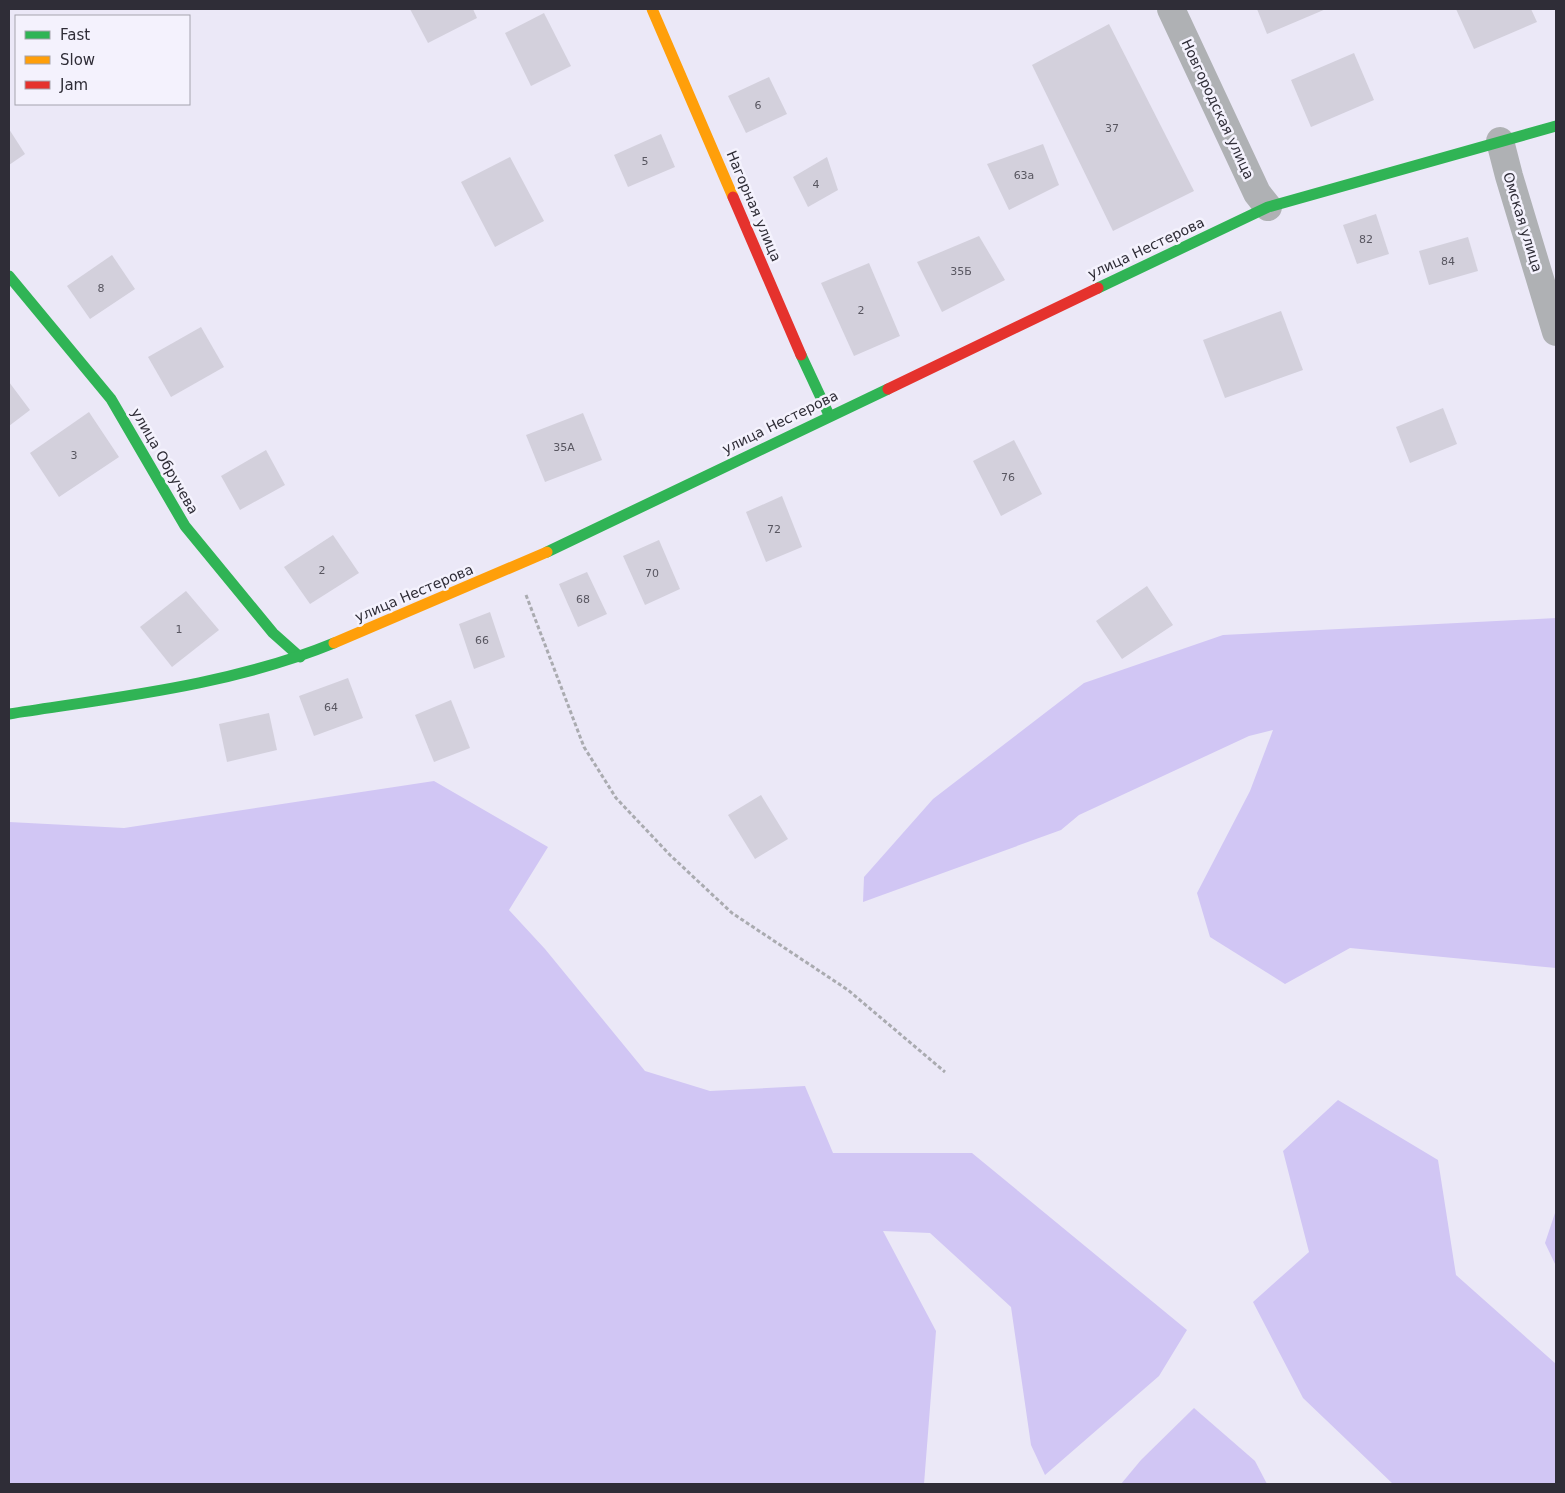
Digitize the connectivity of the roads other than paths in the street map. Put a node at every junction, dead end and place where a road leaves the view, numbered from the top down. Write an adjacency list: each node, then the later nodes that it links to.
1 (652, 9): 8 (street, Нагорная улица)
2 (1172, 9): 5 (street, Новгородская улица)
3 (1556, 126): 4 (street, улица Нестерова)
4 (1500, 141): 5 (street, улица Нестерова); 7 (street, Омская улица)
5 (1268, 207): 8 (street, улица Нестерова)
6 (9, 276): 9 (street, улица Обручева)
7 (1556, 332)
8 (829, 415): 9 (street, улица Нестерова)
9 (300, 657): 10 (street, улица Нестерова)
10 (9, 714)

